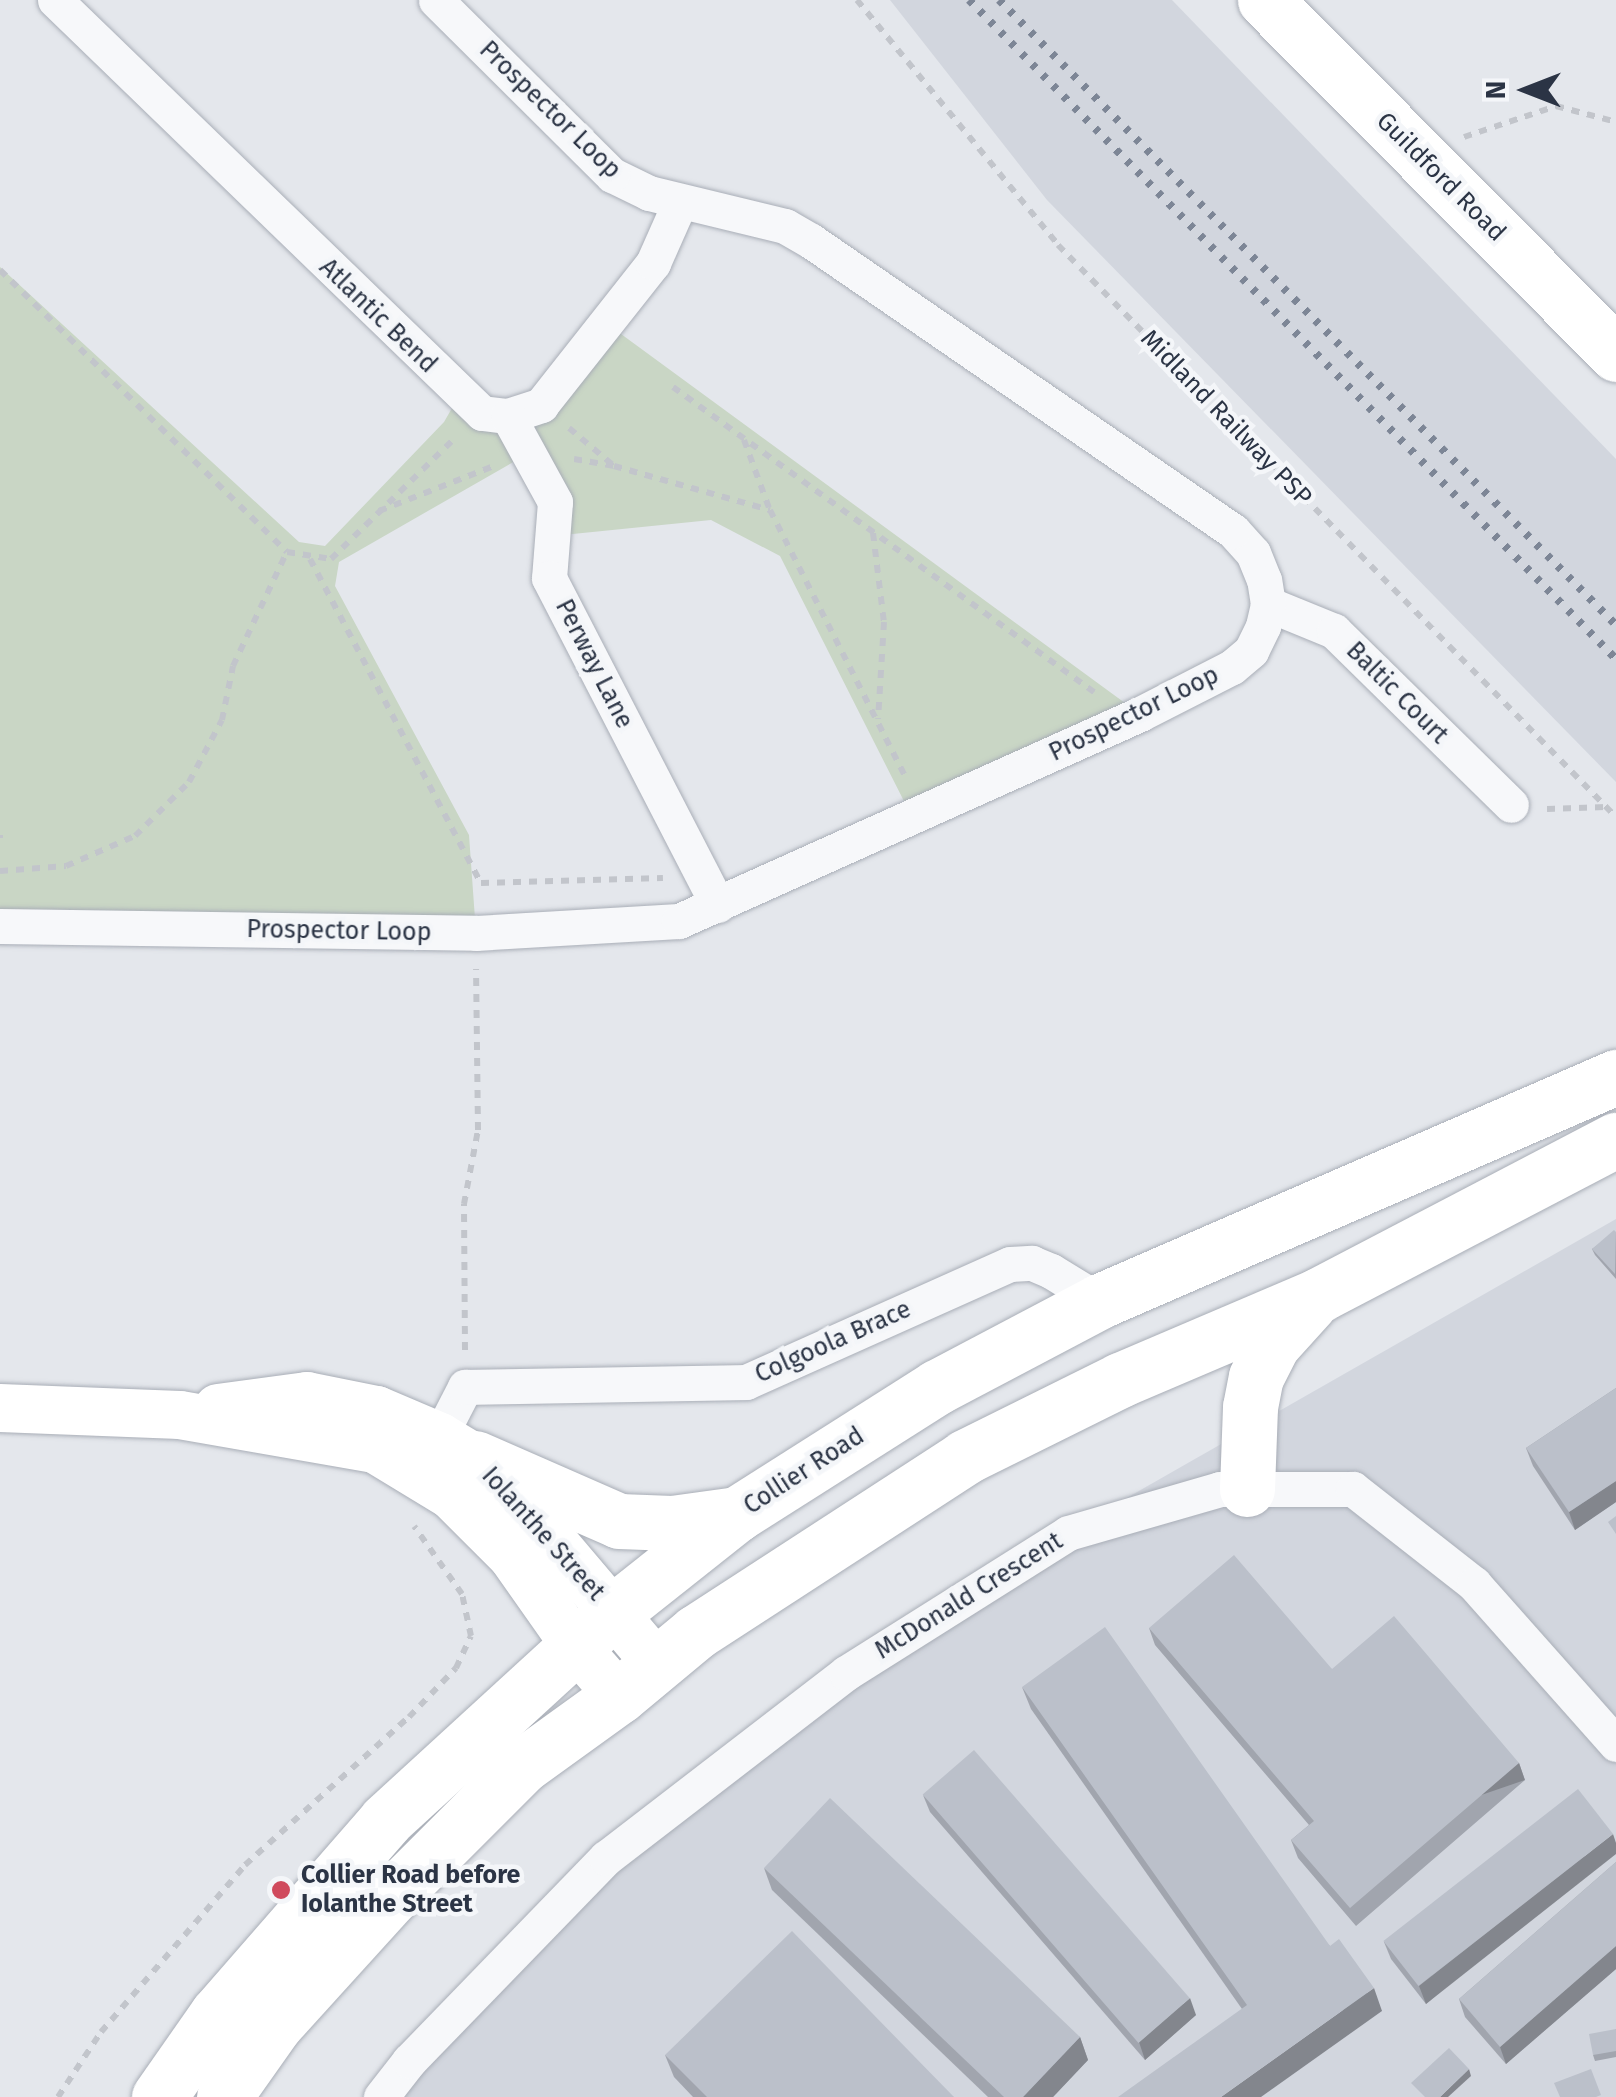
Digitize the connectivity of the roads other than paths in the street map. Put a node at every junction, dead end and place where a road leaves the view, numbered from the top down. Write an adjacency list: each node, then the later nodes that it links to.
1 (55, 0): 6 (street, Atlantic Bend)
2 (436, 0): 4 (street, Prospector Loop)
3 (1265, 0): 5 (main road, Guildford Road)
4 (680, 202): 6 (street); 7 (street, Prospector Loop)
5 (1616, 354)
6 (510, 411): 9 (street, Perway Lane)
7 (1268, 604): 8 (street, Baltic Court); 9 (street, Prospector Loop)
8 (1510, 805)
9 (711, 891): 10 (street, Prospector Loop)
10 (0, 926)
11 (1616, 1077): 14 (main road, Collier Road)
12 (1616, 1140): 13 (main road)
13 (1319, 1295): 17 (main road); 20 (main road)
14 (1100, 1300): 16 (street, Colgoola Brace); 18 (main road, Collier Road)
15 (0, 1408): 16 (street, Iolanthe Street)
16 (445, 1456): 18 (main road); 19 (street, Iolanthe Street)
17 (1247, 1489): 21 (street, McDonald Crescent); 24 (street, McDonald Crescent)
18 (737, 1514): 19 (main road, Collier Road)
19 (595, 1630): 20 (street, Iolanthe Street); 22 (main road, Collier Road)
20 (638, 1679): 23 (main road)
21 (1616, 1744)
22 (159, 2097)
23 (224, 2097)
24 (381, 2097)

